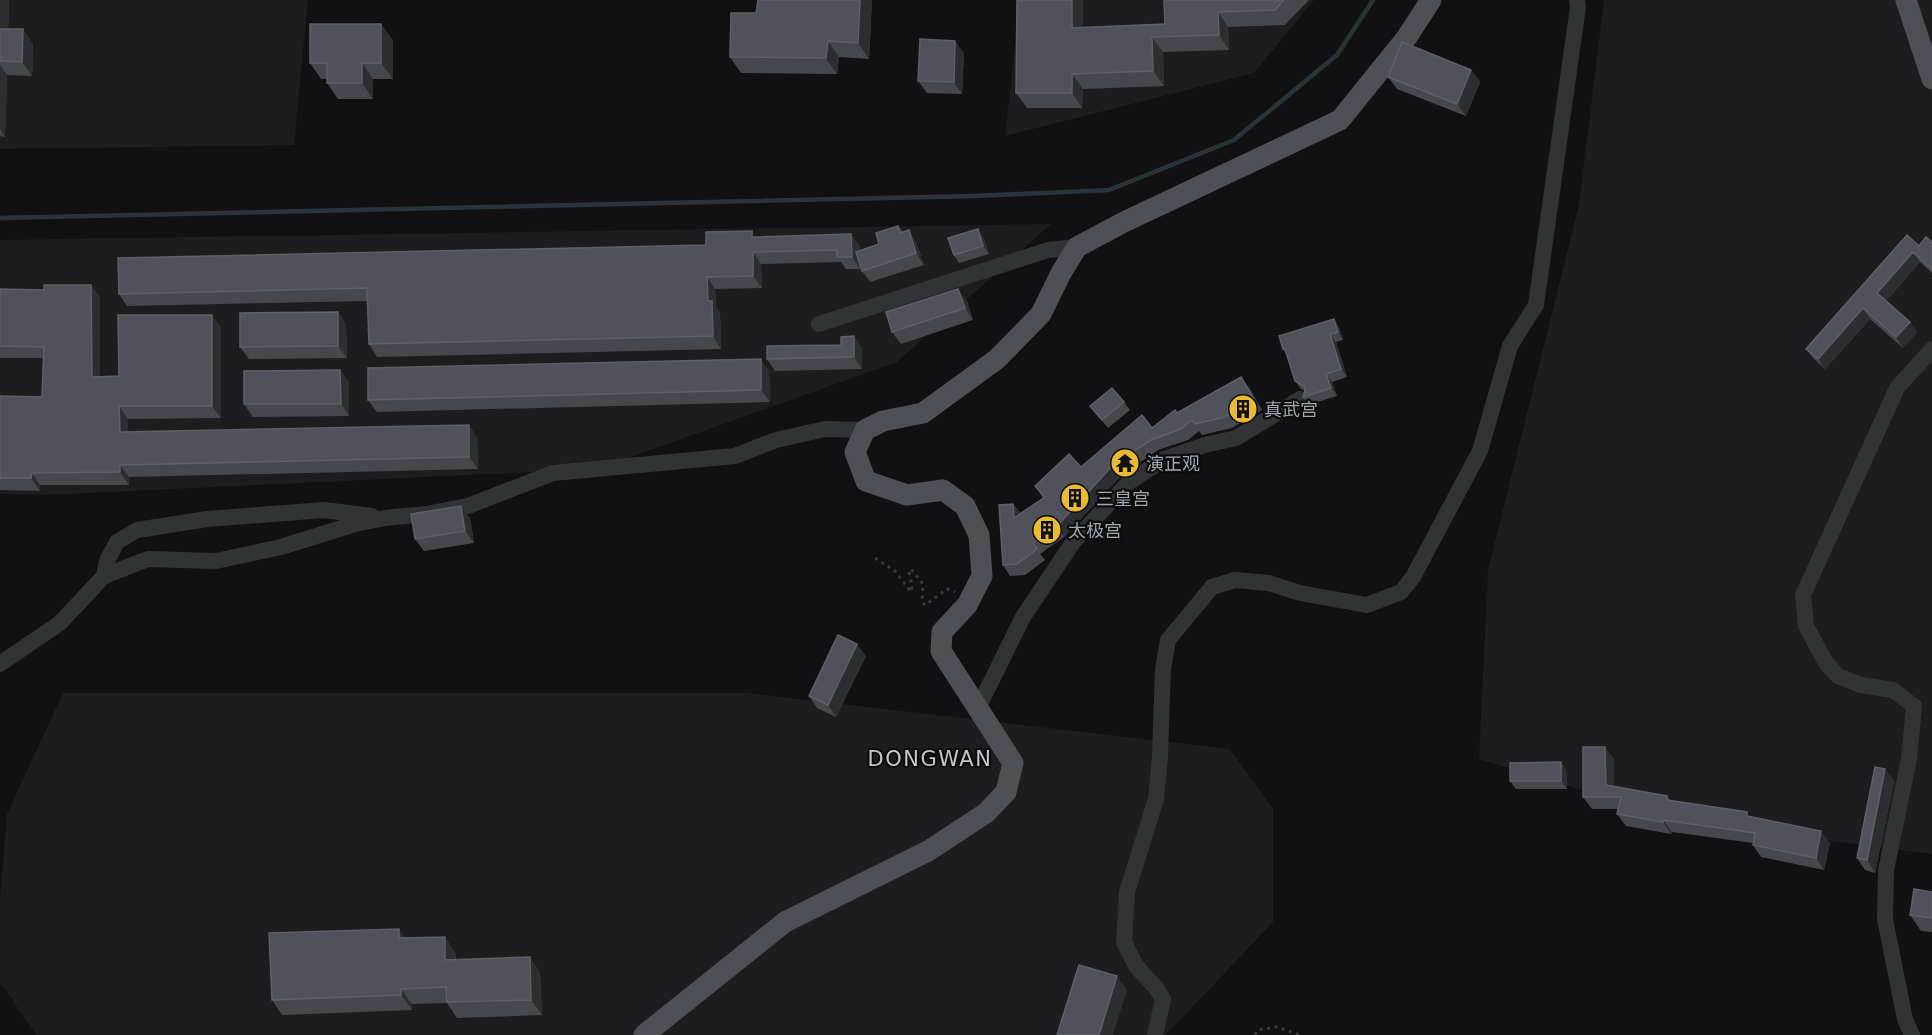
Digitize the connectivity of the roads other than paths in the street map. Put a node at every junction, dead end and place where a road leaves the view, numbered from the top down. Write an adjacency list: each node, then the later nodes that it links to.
1 (1431, 0): 5 (main road)
2 (1576, 0): 15 (street)
3 (1906, 0): 4 (main road)
4 (1932, 79)
5 (1077, 247): 6 (street); 9 (main road)
6 (819, 324)
7 (1932, 349): 16 (street)
8 (1300, 399): 13 (street)
9 (865, 430): 10 (street); 13 (main road)
10 (385, 518): 11 (street); 11 (street)
11 (104, 576): 12 (street)
12 (0, 664)
13 (978, 708): 14 (main road)
14 (644, 1035)
15 (1155, 1035)
16 (1912, 1035)

